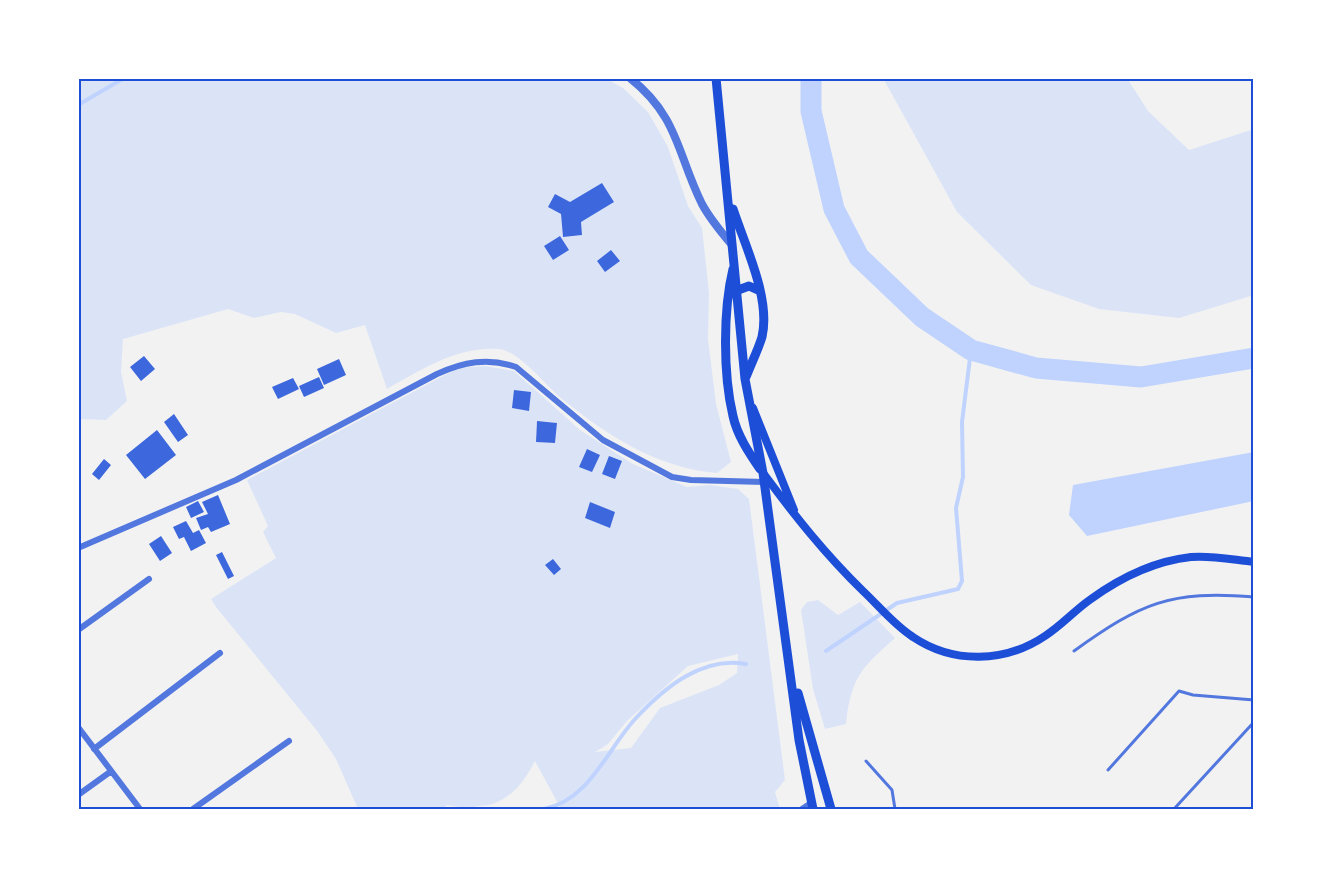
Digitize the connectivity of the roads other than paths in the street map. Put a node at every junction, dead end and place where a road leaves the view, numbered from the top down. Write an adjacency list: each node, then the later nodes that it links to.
1 (630, 78): 4 (street)
2 (637, 78): 4 (street)
3 (716, 78): 5 (main road)
4 (643, 88): 6 (street)
5 (728, 195): 6 (main road); 9 (main road)
6 (732, 244): 7 (main road)
7 (734, 262): 8 (main road); 10 (main road)
8 (738, 289): 9 (main road); 10 (main road); 11 (main road)
9 (760, 291): 11 (main road)
10 (726, 297): 13 (main road)
11 (745, 379): 12 (main road)
12 (749, 399): 13 (main road); 14 (main road)
13 (764, 478): 14 (main road); 15 (street); 22 (main road)
14 (799, 521): 16 (main road)
15 (78, 548)
16 (1254, 562)
17 (149, 579): 19 (street)
18 (1254, 597): 20 (lane)
19 (78, 630)
20 (1074, 651)
21 (220, 653): 27 (street)
22 (790, 659): 32 (main road); 36 (main road)
23 (1254, 700): 29 (lane)
24 (1254, 722): 38 (lane)
25 (78, 727): 27 (street)
26 (289, 741): 34 (street)
27 (94, 749): 30 (street)
28 (866, 761): 37 (lane)
29 (1108, 770)
30 (110, 772): 31 (street); 33 (street)
31 (78, 795)
32 (812, 806): 35 (street)
33 (140, 809)
34 (192, 809)
35 (802, 809)
36 (831, 809)
37 (895, 809)
38 (1174, 809)

